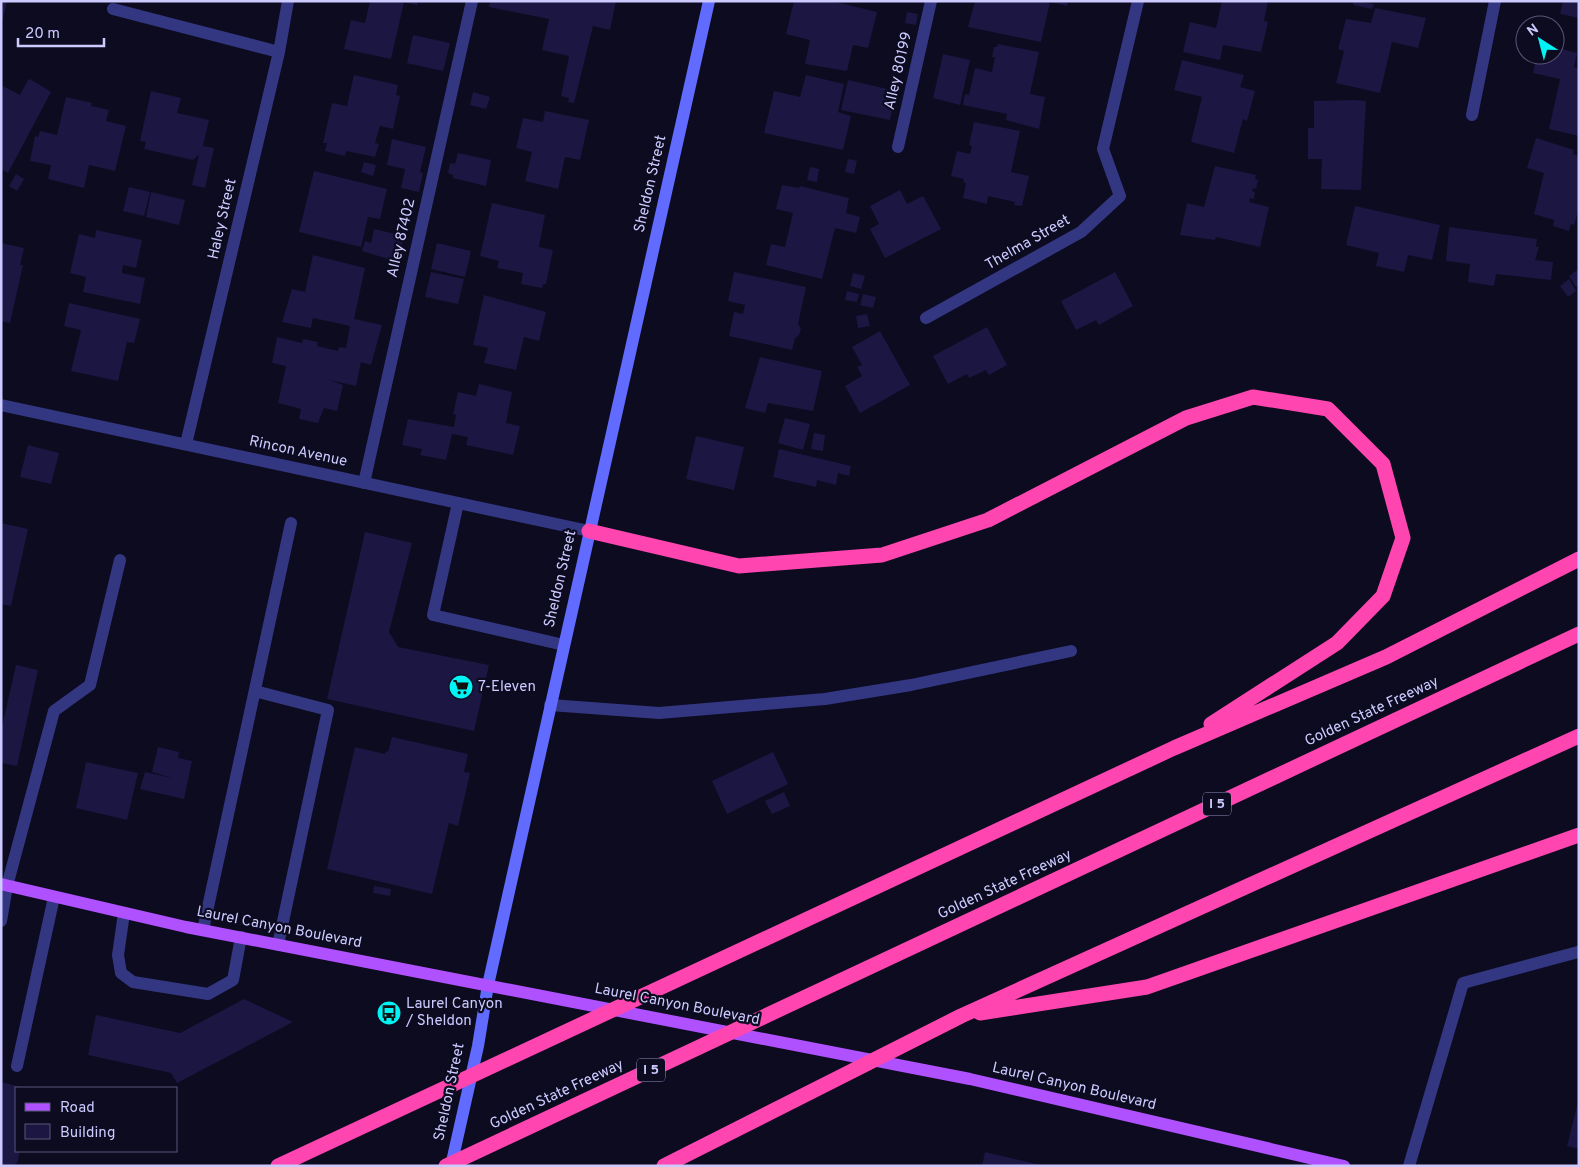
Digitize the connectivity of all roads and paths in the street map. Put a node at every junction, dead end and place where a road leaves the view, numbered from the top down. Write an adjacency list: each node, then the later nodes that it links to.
1 (288, 1): 8 (street, Haley Street)
2 (472, 1): 14 (street, Alley 87402)
3 (709, 1): 17 (main road, Sheldon Street)
4 (931, 1): 10 (street, Alley 80199)
5 (1138, 1): 11 (street, Thelma Street)
6 (1495, 1): 9 (street)
7 (113, 9): 8 (street)
8 (278, 52): 13 (street, Haley Street)
9 (1472, 115)
10 (898, 147)
11 (926, 318)
12 (1, 405): 13 (street, Rincon Avenue)
13 (186, 444): 14 (street, Rincon Avenue)
14 (364, 483): 15 (street, Rincon Avenue)
15 (458, 503): 17 (street, Rincon Avenue); 21 (street)
16 (291, 522): 23 (street)
17 (589, 531): 21 (main road, Sheldon Street); 26 (highway)
18 (1579, 559): 26 (highway)
19 (120, 560): 28 (street)
20 (1579, 634): 40 (highway, Golden State Freeway / I 5)
21 (564, 645): 24 (main road, Sheldon Street)
22 (1072, 651): 24 (street)
23 (255, 691): 32 (street); 34 (street)
24 (550, 705): 36 (main road, Sheldon Street)
25 (1579, 736): 37 (highway)
26 (1174, 748): 39 (highway)
27 (1579, 835): 37 (highway)
28 (4, 885): 29 (main road, Laurel Canyon Boulevard); 31 (street)
29 (54, 896): 30 (main road, Laurel Canyon Boulevard); 38 (street)
30 (124, 913): 32 (main road, Laurel Canyon Boulevard); 33 (street)
31 (1, 921)
32 (203, 930): 33 (main road, Laurel Canyon Boulevard)
33 (241, 937): 34 (main road, Laurel Canyon Boulevard)
34 (278, 945): 36 (main road, Laurel Canyon Boulevard)
35 (1578, 952): 44 (street)
36 (488, 985): 41 (main road, Sheldon Street); 43 (main road, Laurel Canyon Boulevard)
37 (961, 1016): 42 (highway)
38 (16, 1066)
39 (278, 1166)
40 (446, 1166)
41 (451, 1166)
42 (664, 1166)
43 (1344, 1166)
44 (1409, 1166)

